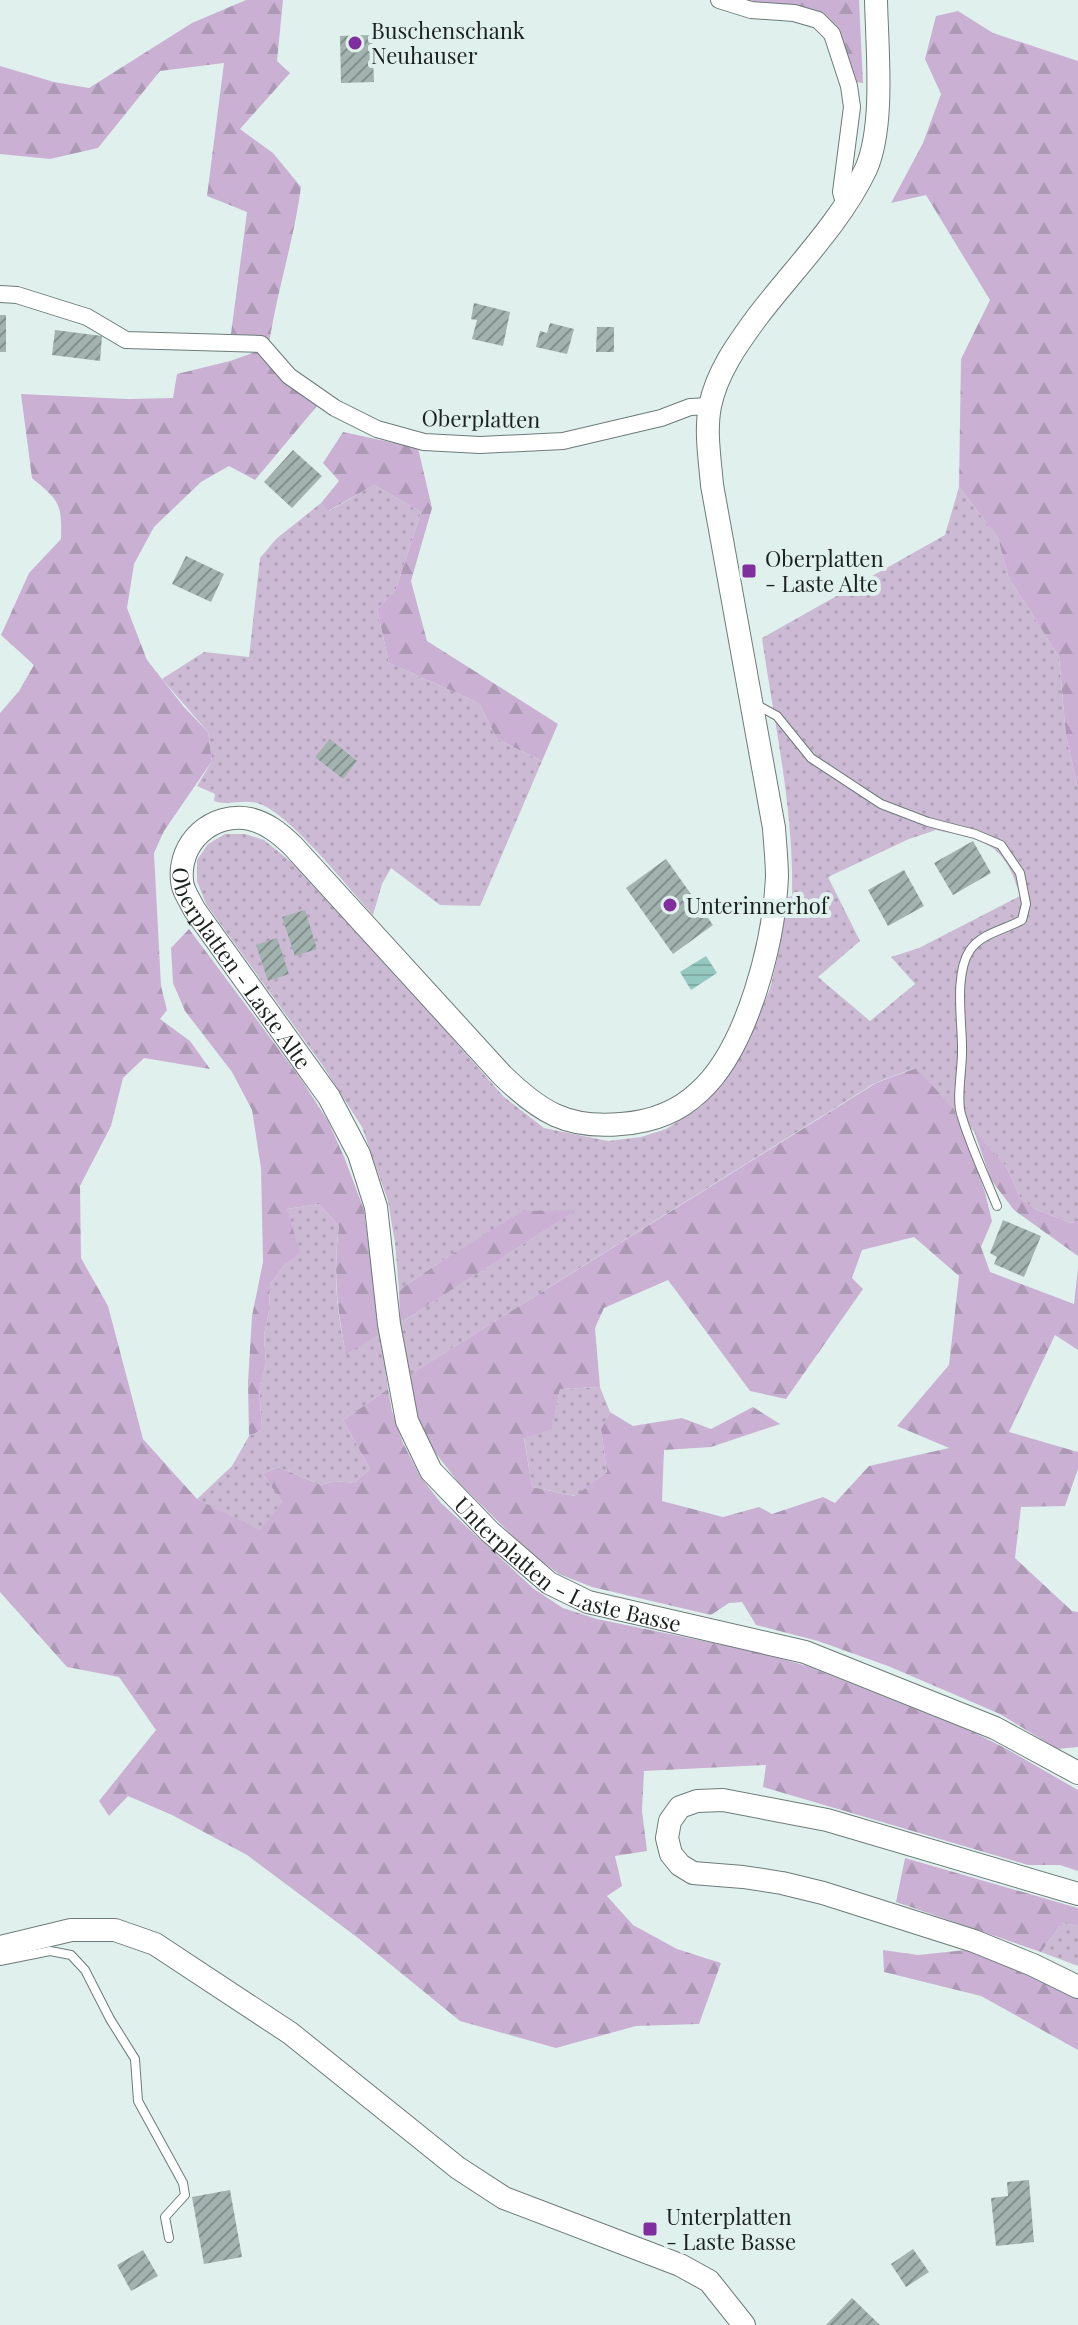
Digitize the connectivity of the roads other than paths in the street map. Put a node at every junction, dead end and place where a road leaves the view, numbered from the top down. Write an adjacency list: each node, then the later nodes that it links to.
1 (719, 0): 3 (street)
2 (876, 0): 3 (main road, Oberplatten - Laste Alte)
3 (845, 207): 5 (main road, Oberplatten - Laste Alte)
4 (0, 294): 5 (street, Oberplatten)
5 (710, 406): 6 (main road, Oberplatten - Laste Alte)
6 (751, 702): 7 (lane); 8 (main road, Oberplatten - Laste Alte)
7 (997, 1206)
8 (431, 1471): 9 (main road, Unterplatten - Laste Basse)
9 (1078, 1773)
10 (1078, 1894): 13 (main road)
11 (0, 1947): 15 (main road)
12 (0, 1961): 14 (lane)
13 (1078, 1987)
14 (169, 2238)
15 (744, 2325)

